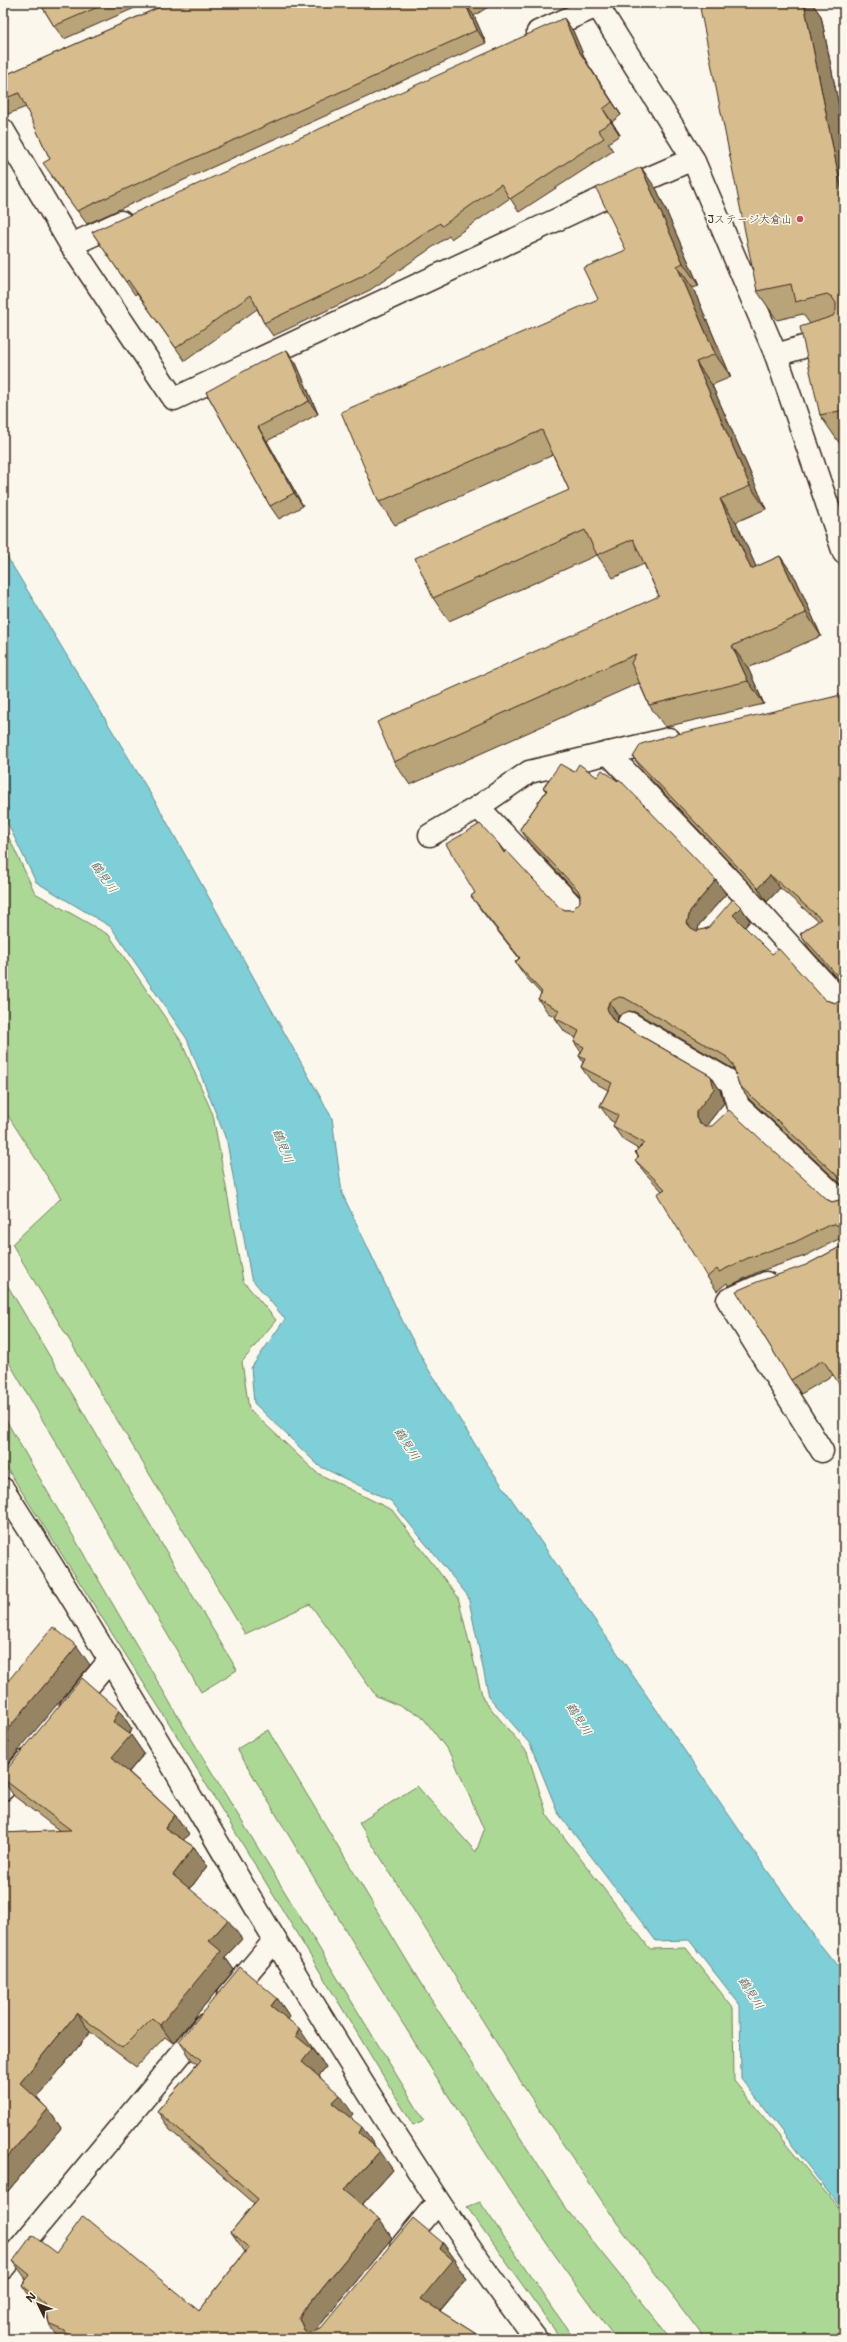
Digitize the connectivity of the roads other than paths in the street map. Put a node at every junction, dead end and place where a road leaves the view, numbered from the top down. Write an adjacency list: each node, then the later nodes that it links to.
1 (599, 4): 2 (street); 4 (street)
2 (518, 41)
3 (3, 130): 6 (street)
4 (693, 159): 6 (street); 8 (street)
5 (136, 215): 6 (street)
6 (71, 245)
7 (844, 335): 8 (street)
8 (776, 355): 9 (street)
9 (837, 512): 10 (street)
10 (844, 553)
11 (692, 734): 12 (street)
12 (608, 753): 13 (street); 15 (street)
13 (478, 807): 14 (street); 17 (street)
14 (430, 836)
15 (743, 894): 16 (street); 18 (street)
16 (728, 911)
17 (578, 912)
18 (844, 1005)
19 (629, 1023): 20 (street)
20 (738, 1106): 21 (street); 22 (street)
21 (723, 1123)
22 (844, 1204)
23 (783, 1277): 24 (street)
24 (822, 1451)
25 (3, 1489): 26 (street)
26 (110, 1660): 27 (street); 30 (street)
27 (59, 1722)
28 (39, 1746): 29 (street)
29 (3, 1789)
30 (275, 1940): 31 (street); 33 (street)
31 (438, 2202): 32 (street); 34 (street)
32 (389, 2262)
33 (3, 2268)
34 (536, 2339)

